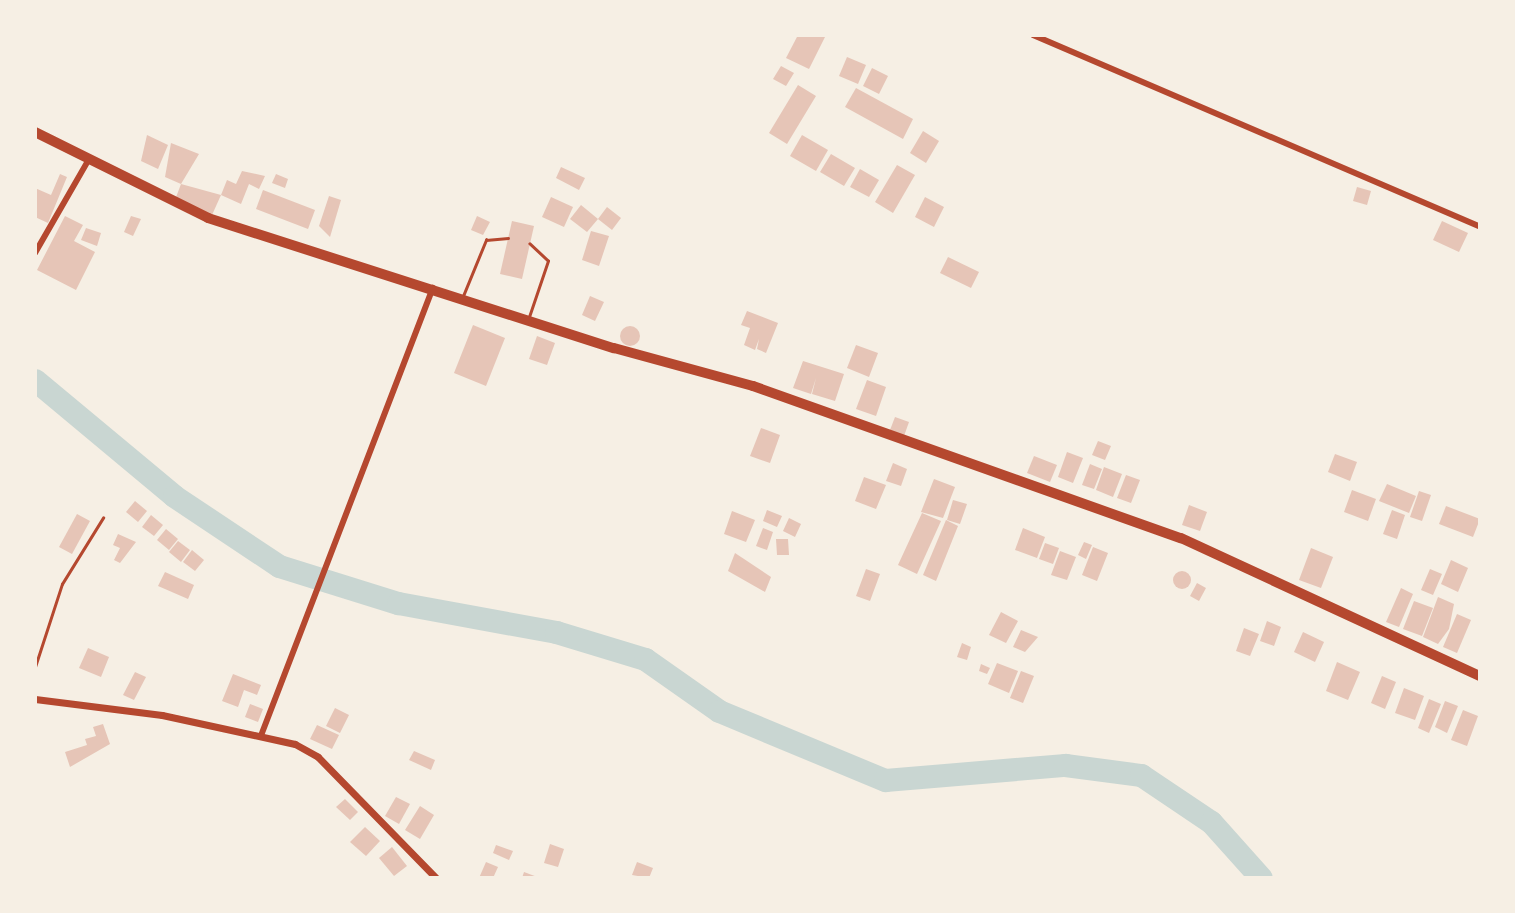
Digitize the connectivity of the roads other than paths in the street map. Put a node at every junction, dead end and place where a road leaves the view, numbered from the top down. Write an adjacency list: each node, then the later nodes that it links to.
1 (1033, 35): 4 (street)
2 (35, 132): 3 (highway)
3 (89, 159): 7 (street); 8 (highway)
4 (1480, 227)
5 (508, 238): 9 (lane)
6 (530, 244): 10 (lane)
7 (35, 253)
8 (433, 288): 9 (highway); 15 (street)
9 (463, 296): 10 (highway)
10 (529, 317): 13 (highway)
11 (103, 518): 12 (lane)
12 (35, 667)
13 (1480, 676)
14 (35, 699): 15 (street)
15 (262, 733): 16 (street)
16 (436, 878)

